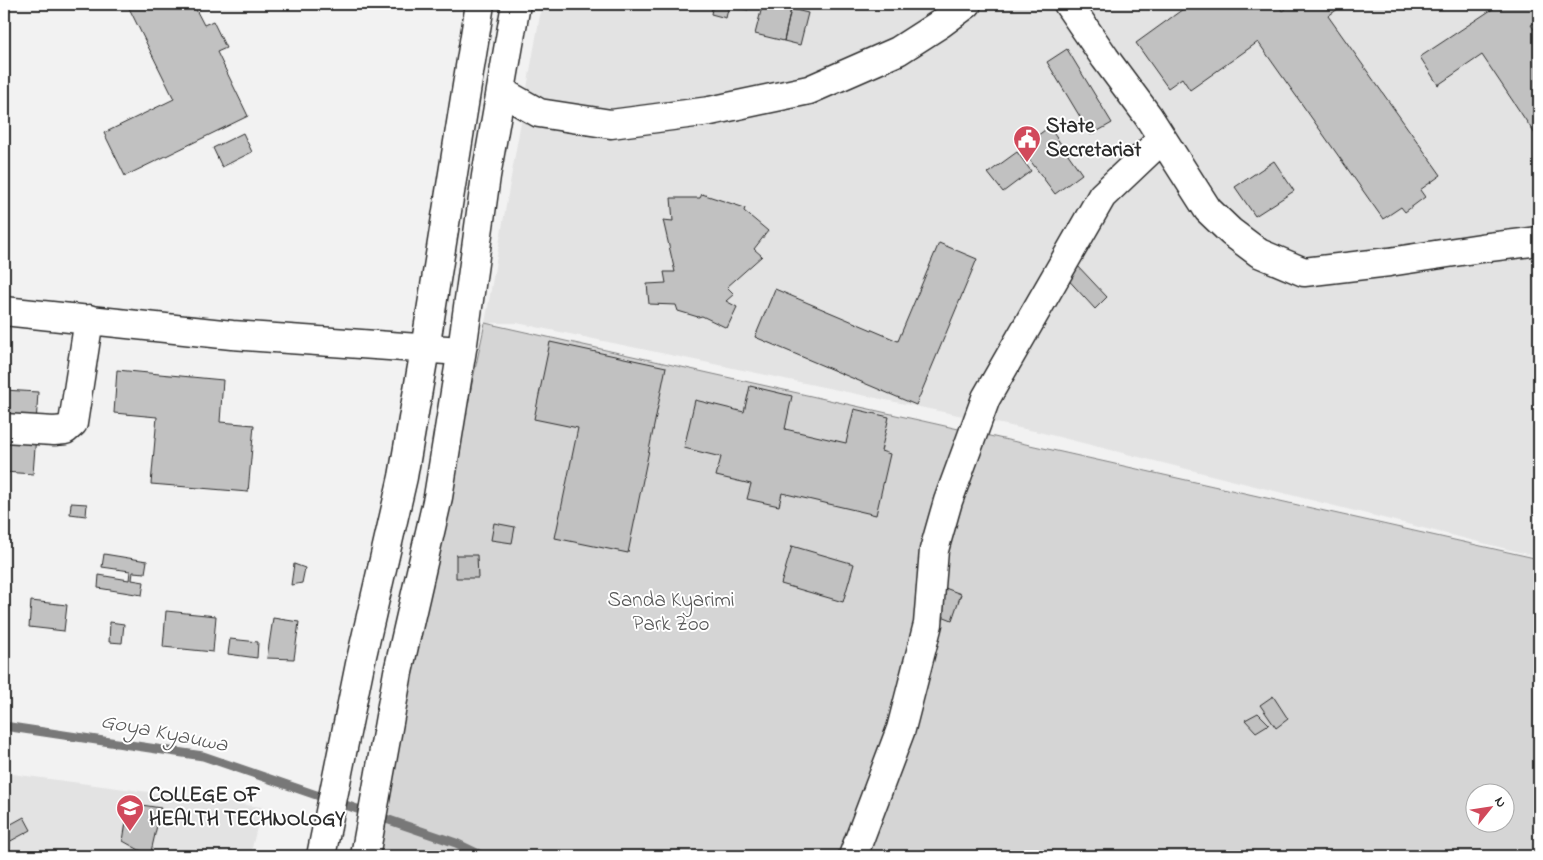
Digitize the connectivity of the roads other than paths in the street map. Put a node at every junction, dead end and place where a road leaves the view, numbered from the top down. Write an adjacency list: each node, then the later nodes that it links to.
1 (480, 4): 10 (main road)
2 (516, 4): 5 (main road)
3 (967, 4): 5 (main road)
4 (1068, 4): 6 (main road)
5 (502, 92): 11 (main road)
6 (1162, 139): 7 (main road); 15 (main road)
7 (1539, 241)
8 (4, 311): 9 (main road)
9 (88, 320): 10 (main road); 12 (main road)
10 (425, 349): 11 (main road); 13 (main road)
11 (461, 352): 14 (main road)
12 (4, 428)
13 (322, 850)
14 (365, 854)
15 (853, 856)

